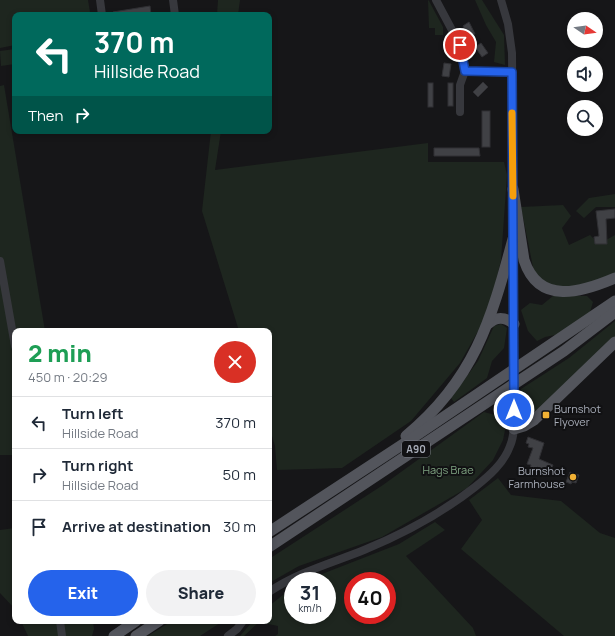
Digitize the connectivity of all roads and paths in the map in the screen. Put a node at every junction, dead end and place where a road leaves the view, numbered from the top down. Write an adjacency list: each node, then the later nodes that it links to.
1 (100, 0): 5 (street)
2 (173, 0): 6 (street)
3 (436, 0): 7 (street)
4 (501, 0): 8 (street)
5 (102, 12)
6 (175, 12)
7 (465, 71): 8 (street); 9 (street)
8 (512, 72): 10 (street)
9 (460, 112)
10 (513, 189): 11 (street); 13 (main road)
11 (513, 239): 16 (main road); 17 (street)
12 (0, 261): 18 (street)
13 (615, 278)
14 (615, 301): 21 (main road, A90)
15 (615, 312): 23 (main road, A90)
16 (488, 324): 17 (main road); 21 (main road)
17 (514, 324): 20 (street, bridge)
18 (12, 329)
19 (615, 342): 20 (main road)
20 (514, 429): 24 (street)
21 (368, 467): 22 (main road, A90)
22 (272, 530)
23 (272, 545)
24 (272, 590)
25 (60, 624): 29 (street)
26 (132, 624): 30 (main road)
27 (154, 624): 31 (main road)
28 (241, 624): 32 (street)
29 (62, 636)
30 (114, 636)
31 (136, 636)
32 (228, 636)

